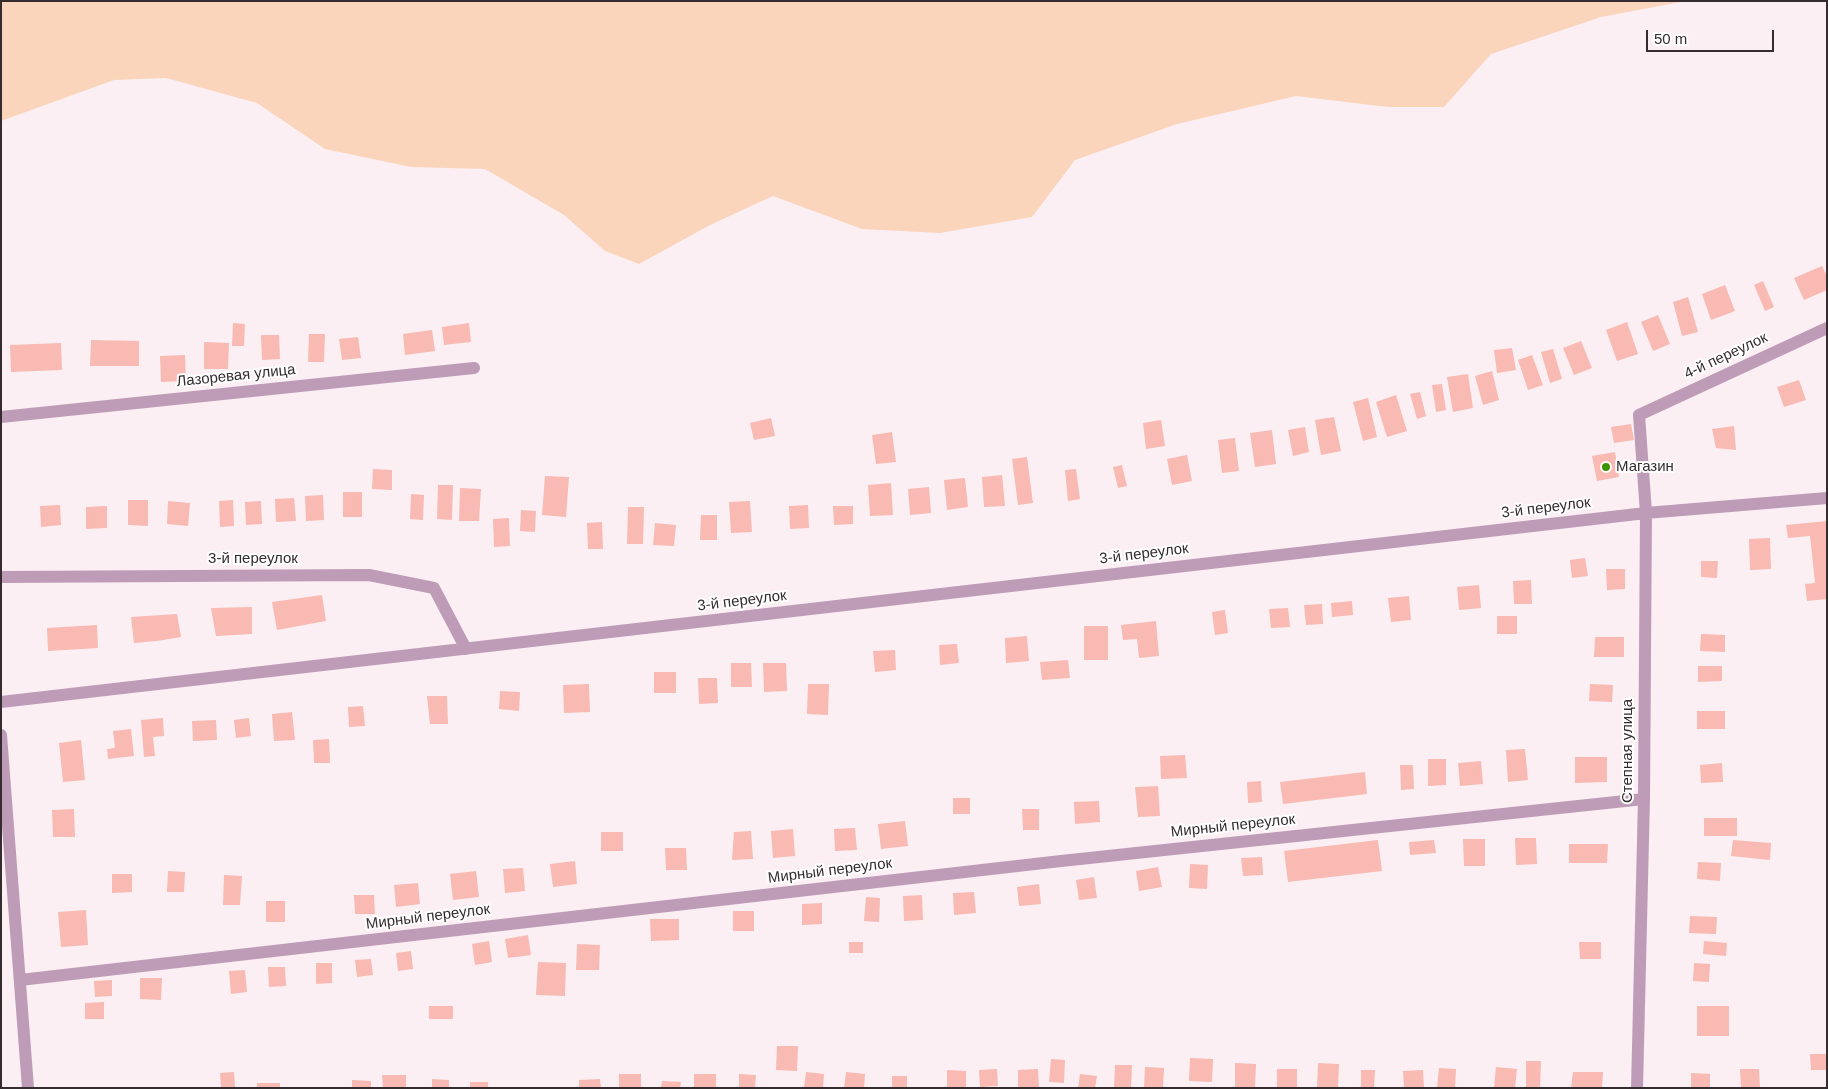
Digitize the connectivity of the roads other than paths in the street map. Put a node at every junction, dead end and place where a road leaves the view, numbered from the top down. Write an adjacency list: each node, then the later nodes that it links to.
1 (1827, 328): 3 (street, 4-й переулок)
2 (474, 368): 4 (street, Лазоревая улица)
3 (1639, 414): 6 (street, Степная улица)
4 (1, 417)
5 (1827, 498): 6 (street, 3-й переулок)
6 (1646, 513): 8 (street, 3-й переулок); 11 (street, Степная улица)
7 (1, 577): 8 (street, 3-й переулок)
8 (466, 649): 9 (street, 3-й переулок)
9 (1, 702)
10 (1, 734): 12 (street)
11 (1644, 799): 12 (street, Мирный переулок); 14 (street, Степная улица)
12 (20, 980): 13 (street)
13 (28, 1088)
14 (1637, 1088)

